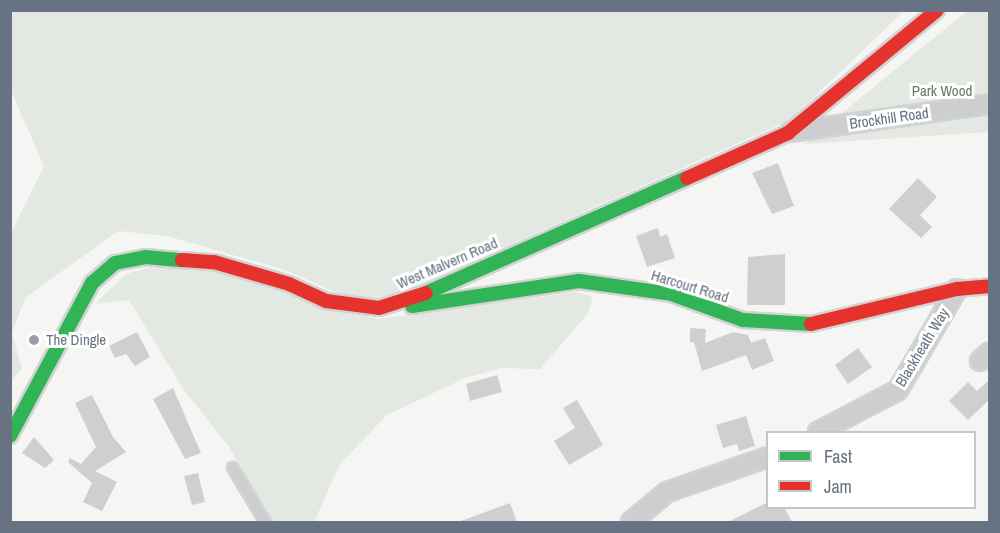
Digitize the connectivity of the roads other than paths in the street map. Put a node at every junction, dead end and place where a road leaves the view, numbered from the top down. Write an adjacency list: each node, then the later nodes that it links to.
1 (936, 10): 3 (main road, West Malvern Road)
2 (990, 104): 3 (street, Brockhill Road)
3 (788, 133): 6 (main road, West Malvern Road)
4 (990, 286): 5 (main road, Harcourt Road)
5 (957, 289): 6 (main road, Harcourt Road); 7 (street, Blackheath Way)
6 (379, 308): 8 (main road, West Malvern Road)
7 (820, 431)
8 (10, 436)
9 (766, 458): 12 (street)
10 (231, 467): 11 (lane)
11 (265, 522)
12 (631, 522)

